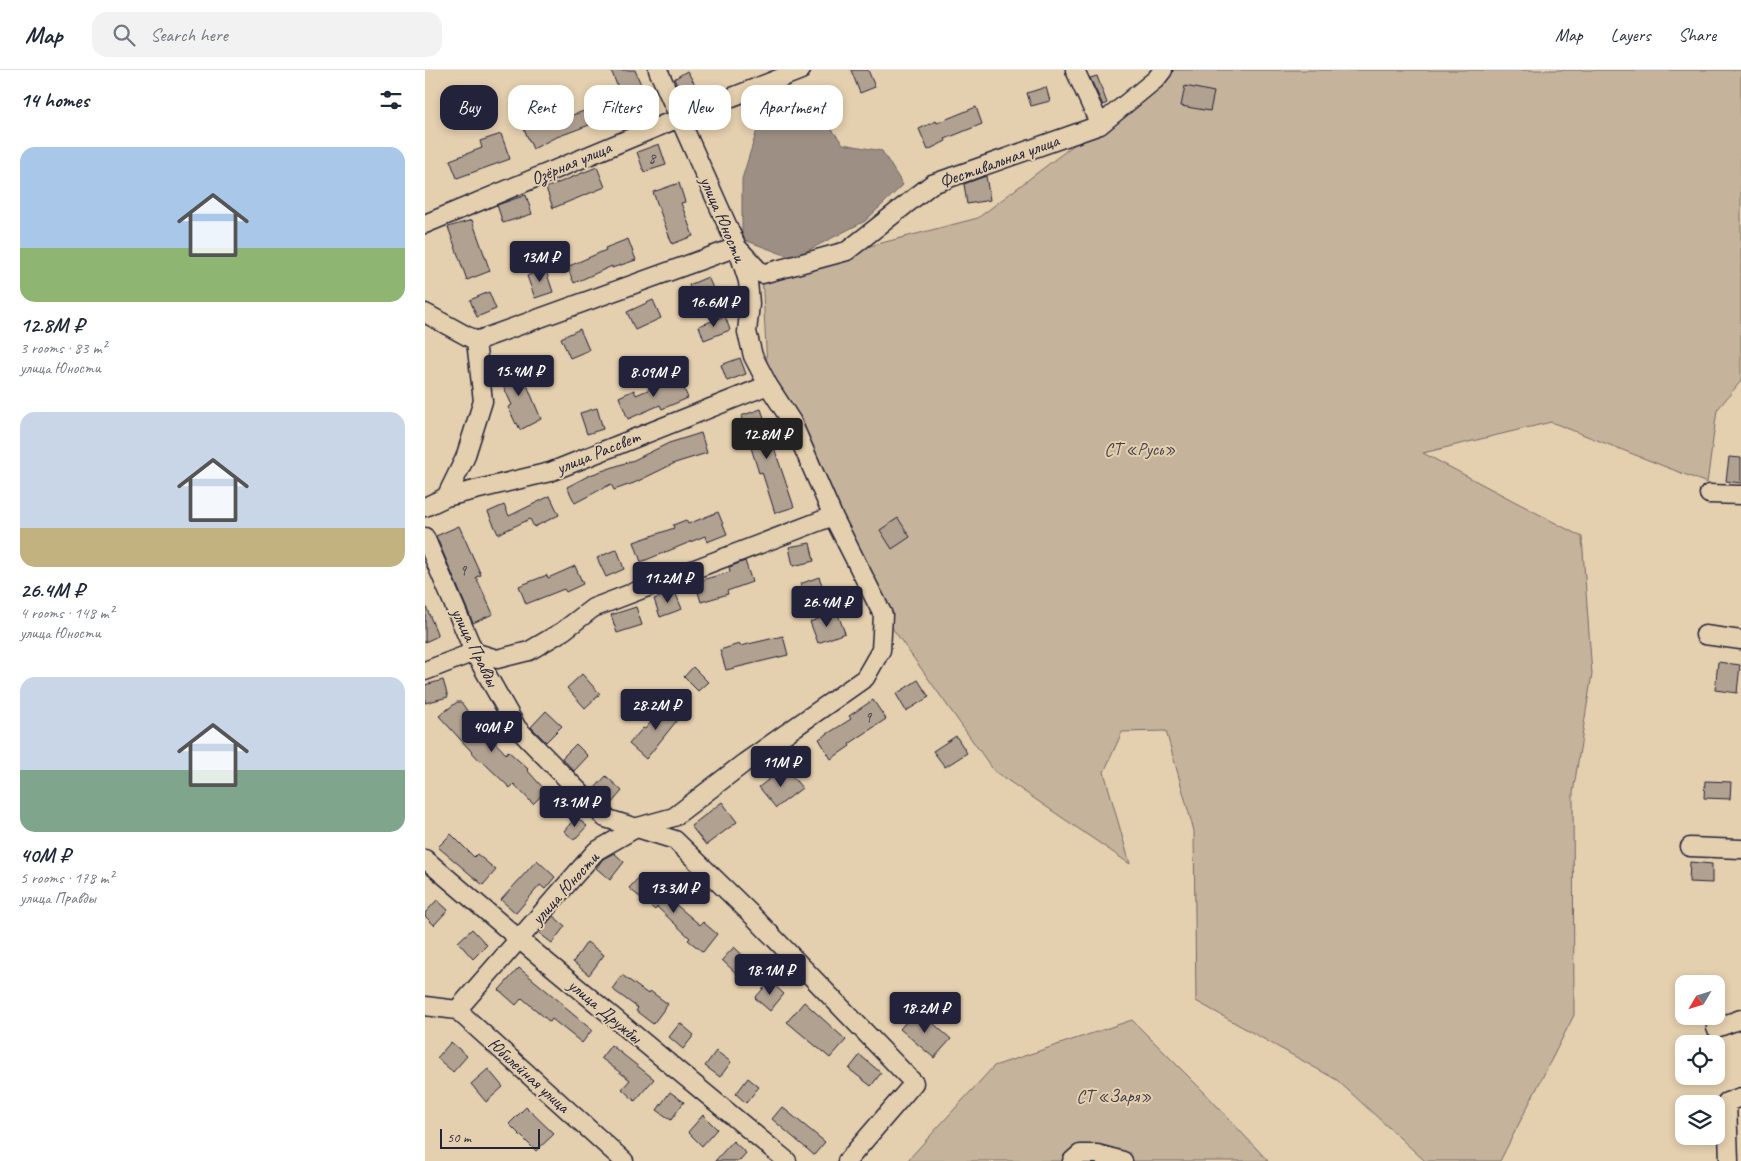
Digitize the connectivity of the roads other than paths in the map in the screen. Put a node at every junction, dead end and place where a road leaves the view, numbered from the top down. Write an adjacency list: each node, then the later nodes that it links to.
1 (658, 70): 5 (street, улица Юности)
2 (801, 70): 6 (street, Озёрная улица)
3 (1075, 70): 8 (street)
4 (1163, 70): 8 (street, Фестивальная улица)
5 (669, 95)
6 (731, 98)
7 (669, 122): 10 (street, Озёрная улица)
8 (1100, 124): 11 (street, Фестивальная улица)
9 (684, 130): 11 (street, улица Юности)
10 (425, 224)
11 (737, 247): 13 (street); 14 (street, улица Юности)
12 (425, 313): 13 (street)
13 (476, 341): 17 (street)
14 (768, 385): 17 (street, улица Рассвет); 19 (street, улица Юности)
15 (1709, 494): 16 (street)
16 (1741, 495)
17 (446, 497): 18 (street, улица Рассвет)
18 (425, 507)
19 (833, 516): 23 (street); 25 (street, улица Юности)
20 (425, 537): 23 (street, улица Правды)
21 (1705, 635): 22 (street)
22 (1741, 640)
23 (474, 652): 24 (street); 25 (street, улица Правды)
24 (425, 671)
25 (638, 827): 29 (street, улица Юности); 37 (street, улица Правды)
26 (1690, 847): 27 (street)
27 (1741, 849)
28 (425, 859): 29 (street, улица Дружбы)
29 (520, 940): 31 (street, улица Юности); 36 (street, улица Дружбы)
30 (425, 1006): 31 (street)
31 (457, 1010): 35 (street, Юбилейная улица)
32 (1741, 1019): 33 (street)
33 (1716, 1028)
34 (1734, 1100): 40 (street)
35 (624, 1161)
36 (787, 1161)
37 (847, 1161)
38 (1073, 1161): 39 (street)
39 (1123, 1161)
40 (1729, 1161)

